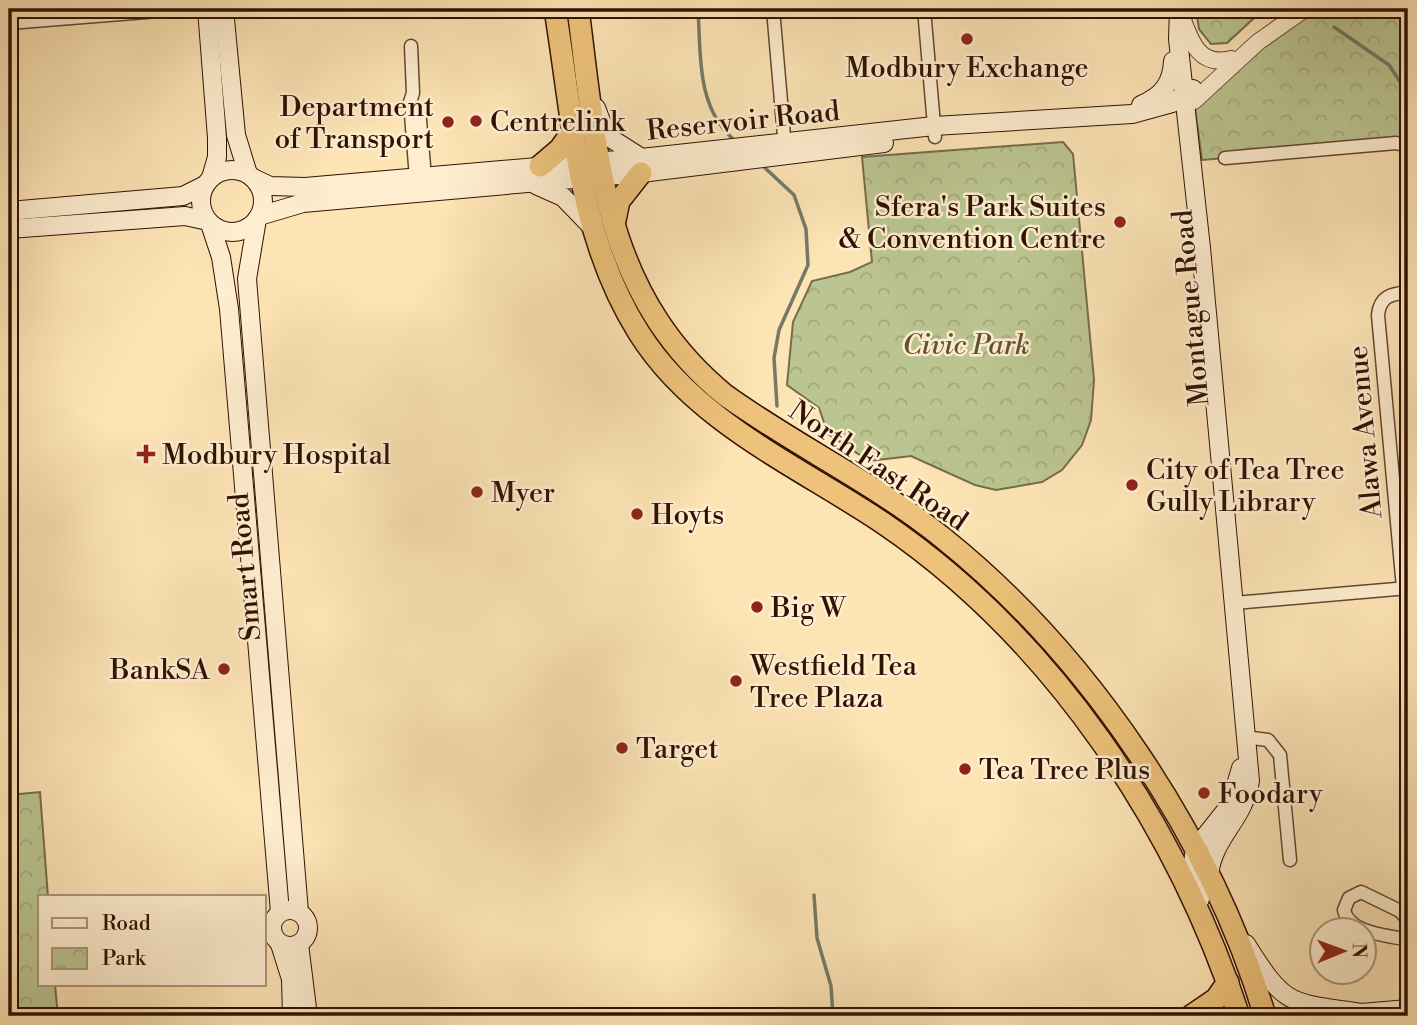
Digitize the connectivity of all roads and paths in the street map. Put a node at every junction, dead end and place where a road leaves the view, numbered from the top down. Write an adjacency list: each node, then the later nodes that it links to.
1 (183, 9): 11 (street)
2 (207, 9): 28 (main road)
3 (224, 9): 26 (main road)
4 (555, 9): 17 (highway, North East Road)
5 (578, 9): 14 (highway, North East Road)
6 (774, 9): 20 (street)
7 (924, 9): 18 (street)
8 (1180, 9): 13 (street); 15 (main road, Montague Road); 16 (main road)
9 (1286, 9): 13 (street)
10 (1305, 9): 15 (street)
11 (9, 23)
12 (411, 46): 27 (street)
13 (1231, 59): 15 (street)
14 (589, 91): 22 (main road); 23 (highway, North East Road)
15 (1189, 98): 16 (main road, Reservoir Road); 18 (main road, Reservoir Road); 39 (main road, Montague Road)
16 (1058, 119): 18 (main road, Reservoir Road)
17 (573, 129): 24 (highway, North East Road); 25 (highway)
18 (934, 132): 20 (main road, Reservoir Road)
19 (1408, 146): 21 (street)
20 (785, 149): 22 (main road, Reservoir Road)
21 (1225, 158)
22 (641, 165): 23 (main road, Reservoir Road); 34 (highway)
23 (603, 169): 24 (main road, Reservoir Road); 34 (highway, North East Road)
24 (581, 171): 25 (main road, Reservoir Road); 32 (highway, North East Road)
25 (537, 175): 27 (main road, Reservoir Road); 30 (main road, Reservoir Road); 32 (main road)
26 (251, 176): 27 (main road, Reservoir Road); 28 (main road); 30 (main road)
27 (420, 177)
28 (208, 182): 29 (main road); 31 (main road)
29 (9, 211)
30 (258, 218): 31 (main road); 47 (main road, Smart Road)
31 (209, 223): 33 (main road); 46 (main road, Smart Road)
32 (591, 226): 37 (highway, North East Road)
33 (9, 229)
34 (614, 229): 36 (highway, North East Road)
35 (1408, 292): 38 (street, Alawa Avenue)
36 (791, 440): 37 (highway); 40 (highway, North East Road)
37 (779, 457): 41 (highway, North East Road)
38 (1406, 588): 39 (street)
39 (1234, 603): 42 (main road, Montague Road)
40 (1099, 700): 41 (highway); 43 (highway, North East Road)
41 (1080, 714): 50 (highway, North East Road)
42 (1244, 737): 43 (main road, Montague Road); 44 (street); 45 (main road, Montague Road)
43 (1195, 849): 45 (highway, North East Road); 50 (main road)
44 (1290, 860)
45 (1209, 875): 48 (highway, North East Road)
46 (280, 912): 47 (main road); 52 (main road)
47 (299, 912): 53 (main road)
48 (1227, 914): 56 (main road); 61 (highway, North East Road)
49 (1408, 920): 51 (street)
50 (1210, 936): 54 (highway, North East Road)
51 (1408, 940)
52 (280, 944): 53 (main road); 57 (main road)
53 (299, 944): 58 (main road)
54 (1228, 982): 59 (highway); 60 (highway, North East Road)
55 (1408, 1009): 56 (main road)
56 (1362, 1013): 62 (main road)
57 (292, 1016)
58 (307, 1016)
59 (1191, 1016)
60 (1239, 1016)
61 (1265, 1016)
62 (1322, 1016)

